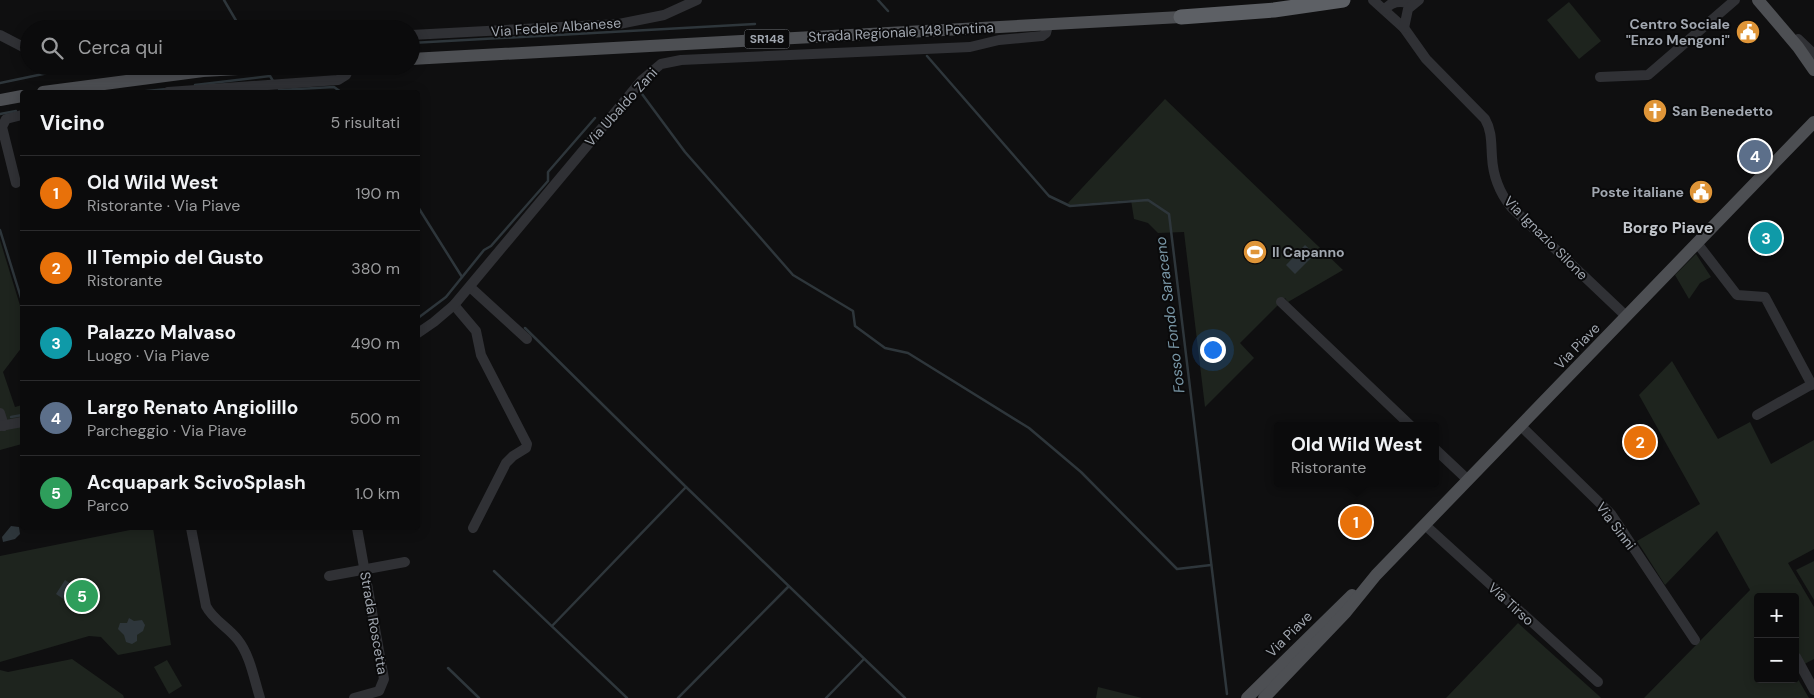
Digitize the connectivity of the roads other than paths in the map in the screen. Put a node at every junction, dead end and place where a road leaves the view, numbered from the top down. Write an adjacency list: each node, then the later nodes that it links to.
1 (697, 0): 9 (street, Via Fedele Albanese)
2 (1291, 0): 11 (highway, Strada Regionale 148 Pontina / SR148)
3 (1343, 0): 11 (highway, Strada Regionale 148 Pontina / SR148)
4 (1373, 0): 10 (street, Via Ignazio Silone)
5 (1735, 0): 22 (street)
6 (1758, 0): 19 (main road)
7 (1765, 0): 17 (street)
8 (1416, 2): 10 (street); 13 (street)
9 (680, 4): 15 (street, Via Fedele Albanese)
10 (1385, 10): 13 (street, Via Ignazio Silone)
11 (1181, 17): 12 (main road, Strada Regionale 148 Pontina / SR148)
12 (1048, 25): 18 (main road, Strada Regionale 148 Pontina / SR148); 34 (street, Via Ubaldo Zani)
13 (1404, 28): 37 (street, Via Ignazio Silone)
14 (0, 35): 16 (street)
15 (420, 35)
16 (20, 45)
17 (1814, 54)
18 (420, 59)
19 (1814, 70)
20 (173, 75): 23 (main road)
21 (346, 75): 24 (street)
22 (1600, 77)
23 (58, 90)
24 (196, 90)
25 (20, 96): 26 (main road)
26 (0, 100)
27 (1814, 112): 31 (main road, Via Piave)
28 (20, 115): 32 (street)
29 (1814, 122): 31 (main road, Via Piave)
30 (1814, 129): 31 (street)
31 (1799, 138): 33 (main road, Via Piave)
32 (16, 183)
33 (1697, 243): 37 (main road, Via Piave); 40 (street)
34 (470, 287): 36 (street, Via Ubaldo Zani); 39 (street)
35 (1281, 302): 44 (street)
36 (454, 304): 38 (street, Via Ubaldo Zani); 50 (street)
37 (1626, 316): 46 (main road, Via Piave)
38 (420, 332)
39 (527, 339)
40 (1813, 384): 42 (street)
41 (0, 413): 45 (street)
42 (1757, 415)
43 (20, 422): 45 (street)
44 (1407, 422)
45 (2, 426)
46 (1521, 426): 48 (main road, Via Piave); 57 (street, Via Sinni)
47 (1439, 453): 48 (street)
48 (1468, 480): 49 (main road, Via Piave)
49 (1425, 525): 55 (main road, Via Piave); 59 (street, Via Tirso)
50 (473, 528)
51 (191, 530): 61 (street)
52 (357, 530): 54 (street, Strada Roscetta)
53 (405, 562): 54 (street)
54 (365, 570): 56 (street); 62 (street, Strada Roscetta)
55 (1376, 575): 63 (main road, Via Piave); 64 (main road, Via Piave)
56 (329, 576)
57 (1695, 640)
58 (1799, 662): 60 (street)
59 (1598, 682)
60 (1814, 690)
61 (260, 698)
62 (354, 698)
63 (1247, 698)
64 (1264, 698)

